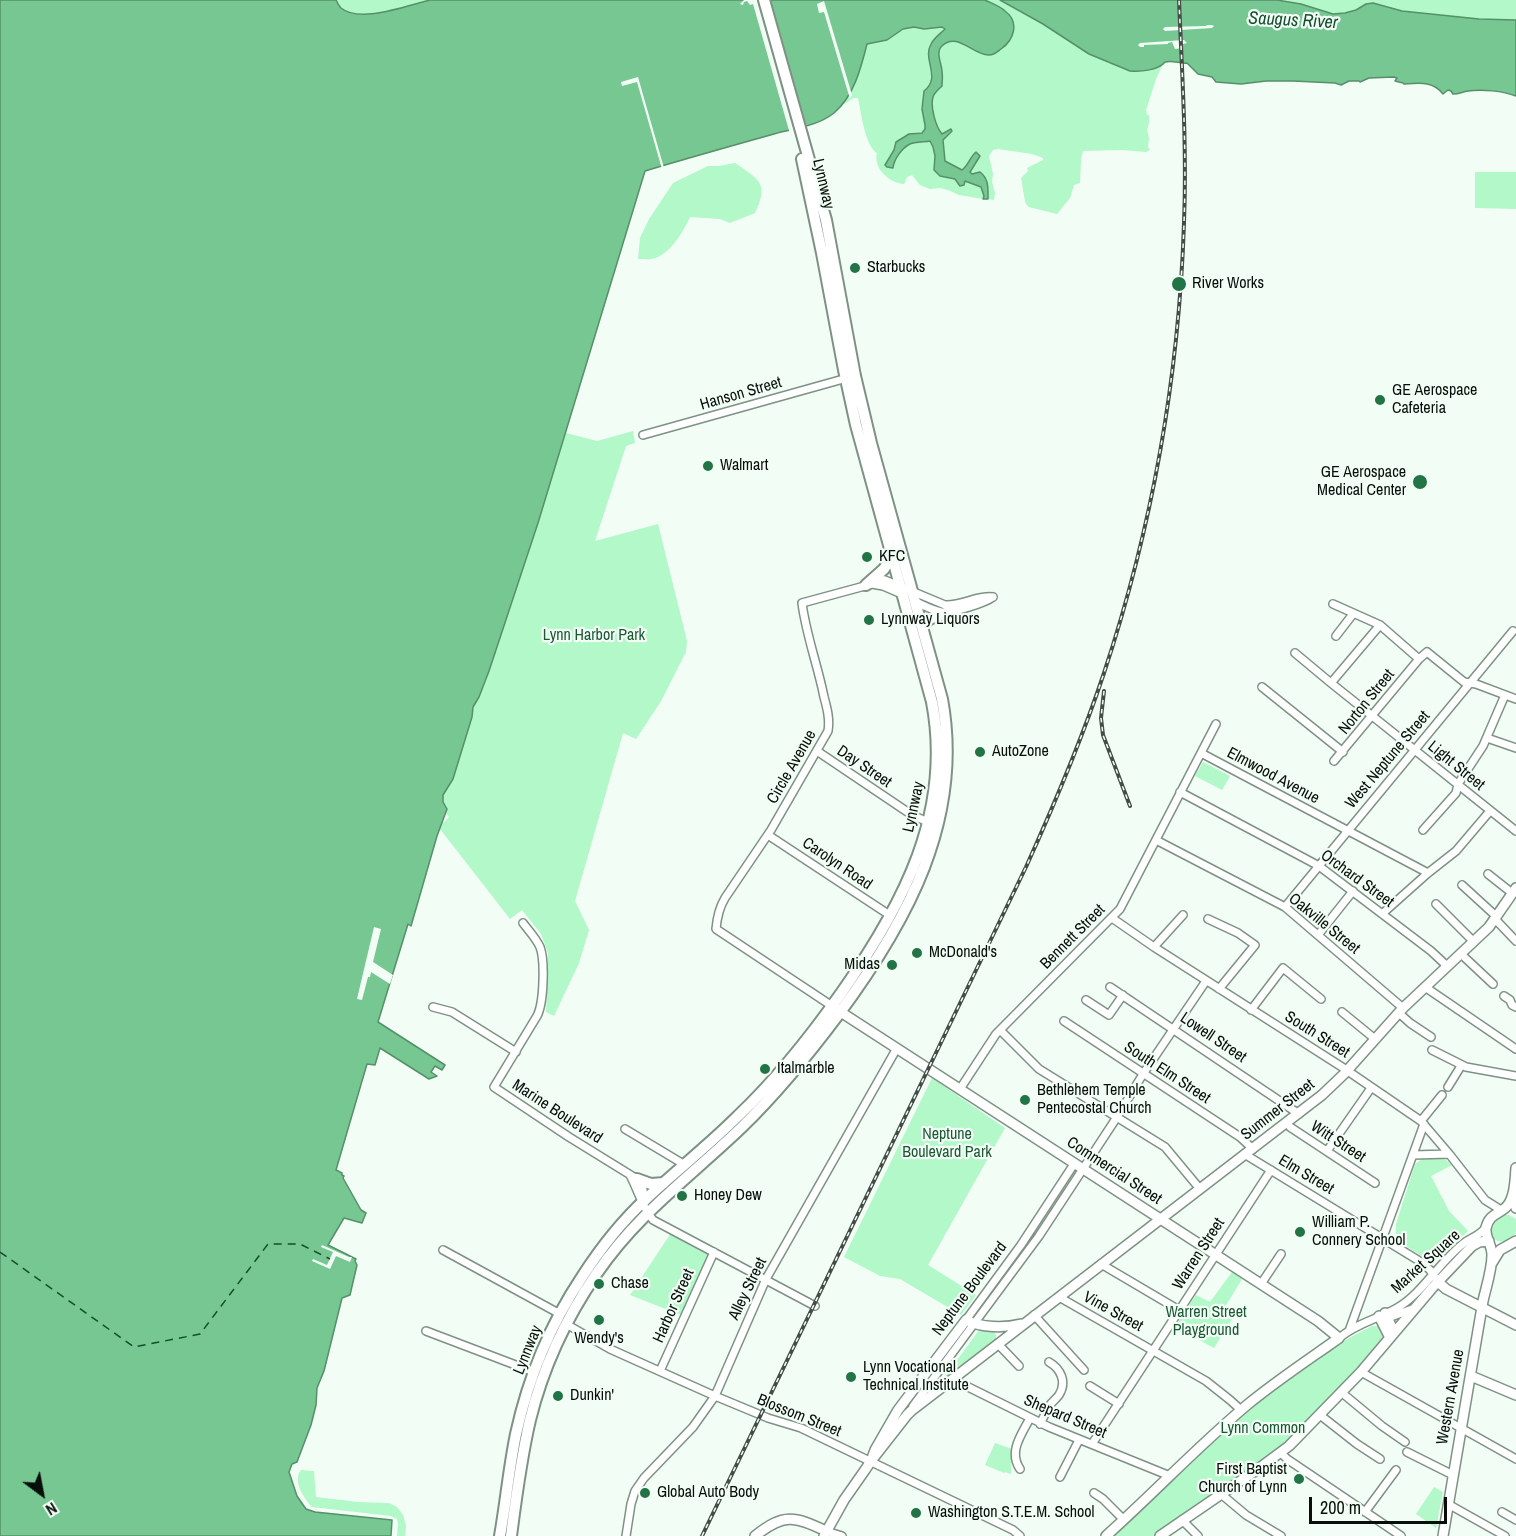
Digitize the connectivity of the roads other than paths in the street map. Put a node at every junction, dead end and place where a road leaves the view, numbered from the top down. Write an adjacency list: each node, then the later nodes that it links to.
1 (757, 0): 3 (highway, Lynnway)
2 (764, 0): 3 (highway, Lynnway)
3 (798, 133): 4 (highway, Lynnway)
4 (850, 377): 5 (street, Hanson Street); 6 (highway, Lynnway); 8 (highway, Lynnway)
5 (644, 435)
6 (892, 556): 7 (highway); 8 (highway, Lynnway)
7 (866, 585): 8 (street); 28 (street, Circle Avenue)
8 (908, 594): 10 (street); 10 (street); 13 (highway, Lynnway); 35 (highway, Lynnway)
9 (1333, 604): 11 (street)
10 (949, 612): 13 (highway)
11 (1353, 614): 12 (street); 15 (street)
12 (1380, 625): 17 (street); 18 (street)
13 (922, 626): 74 (highway, Lynnway)
14 (1513, 631): 19 (street, West Neptune Street)
15 (1336, 636)
16 (1295, 653): 18 (street, Light Street)
17 (1419, 659): 19 (street); 23 (street, Norton Street)
18 (1331, 683): 23 (street, Light Street)
19 (1470, 683): 21 (street); 27 (street, West Neptune Street)
20 (1262, 687): 29 (street)
21 (1505, 695): 22 (street); 25 (street)
22 (1516, 699)
23 (1372, 716): 27 (street, Light Street); 29 (street, Norton Street)
24 (1216, 724): 30 (street, Bennett Street)
25 (1487, 738): 26 (street); 32 (street)
26 (1516, 748)
27 (1414, 750): 32 (street, Light Street); 37 (street, West Neptune Street)
28 (817, 751): 35 (street, Day Street); 39 (street, Circle Avenue)
29 (1343, 752): 31 (street, Norton Street)
30 (1201, 753): 33 (street, Bennett Street); 37 (street, Elmwood Avenue)
31 (1334, 761)
32 (1458, 784): 34 (street, Light Street); 36 (street)
33 (1180, 792): 40 (street, Bennett Street); 41 (street, Orchard Street)
34 (1490, 811): 38 (street, Light Street); 42 (street)
35 (928, 822): 51 (highway, Lynnway)
36 (1423, 830)
37 (1347, 831): 41 (street, West Neptune Street); 42 (street, Elmwood Avenue)
38 (1516, 831)
39 (768, 835): 51 (street, Carolyn Road); 56 (street, Circle Avenue)
40 (1156, 840): 48 (street, Oakville Street); 52 (street, Bennett Street)
41 (1319, 866): 46 (street, Orchard Street); 48 (street, West Neptune Street)
42 (1428, 873): 49 (street)
43 (1488, 874): 45 (street)
44 (1461, 885): 53 (street)
45 (1514, 890): 53 (main road, Summer Street)
46 (1353, 891): 49 (street, Orchard Street); 57 (street)
47 (1436, 904): 59 (street)
48 (1285, 907): 57 (street, Oakville Street)
49 (1382, 914): 62 (street, Orchard Street)
50 (1183, 915): 60 (street)
51 (891, 916): 74 (highway, Lynnway)
52 (1112, 918): 60 (street, South Street); 80 (street, Bennett Street)
53 (1496, 918): 58 (street); 59 (main road, Summer Street)
54 (1208, 919): 67 (street)
55 (523, 924): 86 (street)
56 (716, 929): 74 (street, Commercial Street)
57 (1318, 935): 76 (street, Oakville Street)
58 (1516, 941)
59 (1474, 942): 61 (main road, Summer Street)
60 (1154, 948): 63 (street, South Street)
61 (1461, 954): 62 (main road, Summer Street); 64 (street)
62 (1447, 966): 66 (main road, Summer Street)
63 (1206, 981): 67 (street, South Street); 79 (street, Neptune Boulevard)
64 (1493, 984)
65 (1110, 987): 68 (street, Lowell Street)
66 (1425, 987): 76 (main road, Summer Street); 84 (street)
67 (1220, 989): 75 (street, South Street)
68 (1123, 995): 71 (street); 79 (street, Lowell Street)
69 (1504, 996): 73 (street)
70 (1320, 999): 75 (street)
71 (1086, 1000)
72 (433, 1007): 86 (street, Marine Boulevard)
73 (1516, 1007)
74 (836, 1009): 83 (main road, Commercial Street); 104 (highway, Lynnway); 114 (highway, Lynnway)
75 (1251, 1010): 88 (street, South Street)
76 (1401, 1011): 81 (street, Oakville Street); 82 (main road, Summer Street)
77 (1342, 1012): 82 (street)
78 (1064, 1022): 89 (street, South Elm Street)
79 (1174, 1029): 89 (street, Neptune Boulevard); 95 (street, Lowell Street)
80 (1000, 1030): 93 (street, Bennett Street); 96 (street)
81 (1431, 1037)
82 (1375, 1039): 88 (main road, Summer Street)
83 (897, 1048): 93 (main road, Commercial Street); 129 (street, Alley Street)
84 (1516, 1048)
85 (1431, 1050): 87 (street)
86 (516, 1052): 108 (street, Marine Boulevard)
87 (1461, 1065): 90 (street); 91 (street)
88 (1347, 1071): 92 (street, South Street); 95 (main road, Summer Street)
89 (1143, 1074): 96 (street, Neptune Boulevard); 101 (street, South Elm Street)
90 (1516, 1076)
91 (1448, 1087)
92 (1371, 1088): 98 (street, South Street); 100 (street)
93 (960, 1089): 105 (main road, Commercial Street)
94 (1442, 1095): 98 (street)
95 (1299, 1114): 97 (main road, Summer Street)
96 (1117, 1117): 105 (street, Neptune Boulevard); 111 (street)
97 (1287, 1123): 100 (street, Witt Street); 101 (main road, Summer Street)
98 (1423, 1123): 102 (street, South Street); 103 (street)
99 (626, 1129): 104 (street)
100 (1327, 1151): 110 (street, Witt Street)
101 (1250, 1152): 107 (street, Elm Street); 111 (main road, Summer Street)
102 (1449, 1154): 103 (street); 113 (street, South Street)
103 (1413, 1155): 119 (street)
104 (685, 1165): 109 (highway, Lynnway)
105 (1079, 1167): 117 (main road, Commercial Street); 139 (street, Neptune Boulevard)
106 (1516, 1168): 112 (main road)
107 (1271, 1170): 119 (street, Elm Street); 125 (street, Warren Street)
108 (633, 1177): 109 (highway); 114 (street)
109 (664, 1183): 114 (highway, Lynnway)
110 (1375, 1183)
111 (1200, 1189): 117 (main road, Summer Street)
112 (1513, 1190): 115 (main road); 116 (main road)
113 (1485, 1200): 115 (street, South Street); 118 (street, South Street)
114 (645, 1207): 123 (street); 138 (highway, Lynnway)
115 (1501, 1210): 116 (main road); 118 (main road)
116 (1516, 1210)
117 (1161, 1219): 125 (main road, Commercial Street); 126 (main road, Summer Street)
118 (1488, 1223): 120 (main road, Western Avenue); 128 (street, Market Square)
119 (1383, 1238): 128 (street, Elm Street); 143 (street)
120 (1490, 1242): 121 (main road); 127 (main road, Western Avenue); 128 (main road, Market Square)
121 (1513, 1243): 127 (main road)
122 (443, 1250): 138 (street, Blossom Street)
123 (714, 1252): 129 (street); 152 (street, Harbor Street)
124 (1281, 1254): 130 (street)
125 (1215, 1255): 130 (main road, Commercial Street); 135 (street, Warren Street)
126 (1101, 1264): 131 (main road, Summer Street); 135 (street)
127 (1491, 1264): 134 (main road, Western Avenue)
128 (1435, 1278): 132 (main road, Market Square); 134 (main road); 137 (street, Market Square)
129 (766, 1280): 133 (street); 160 (street, Alley Street)
130 (1261, 1284): 146 (main road, Commercial Street)
131 (1059, 1297): 136 (main road, Summer Street); 148 (street, Vine Street)
132 (1418, 1305): 137 (street, Market Square); 145 (main road, Market Square)
133 (815, 1306)
134 (1482, 1308): 141 (main road); 155 (main road, Western Avenue)
135 (1179, 1310): 148 (street, Warren Street)
136 (1034, 1315): 140 (main road, Summer Street); 151 (street)
137 (1383, 1317): 143 (street, Market Square); 145 (main road); 146 (street, Market Square)
138 (561, 1319): 152 (street, Blossom Street); 153 (highway, Lynnway); 191 (highway, Lynnway)
139 (971, 1322): 142 (main road); 163 (street, Neptune Boulevard); 175 (main road, Neptune Boulevard)
140 (1026, 1322): 142 (main road); 147 (main road, Summer Street)
141 (1516, 1325)
142 (992, 1326): 147 (main road)
143 (1349, 1330): 146 (street)
144 (426, 1331): 153 (street)
145 (1392, 1335): 154 (main road, Market Square)
146 (1340, 1338): 162 (main road)
147 (998, 1344): 150 (street); 156 (main road, Summer Street)
148 (1154, 1351): 161 (street, Warren Street); 162 (street, Vine Street)
149 (1049, 1362): 166 (street)
150 (1019, 1366)
151 (1084, 1370)
152 (660, 1371): 160 (street, Blossom Street)
153 (534, 1372): 190 (highway, Lynnway)
154 (1361, 1372): 158 (main road, Market Square); 167 (street)
155 (1470, 1376): 159 (main road); 167 (main road, Western Avenue)
156 (952, 1379): 163 (main road, Summer Street); 165 (street, Shepard Street)
157 (1090, 1386): 161 (street)
158 (1341, 1392): 164 (main road, Market Square); 169 (street)
159 (1516, 1395)
160 (715, 1396): 175 (street, Blossom Street); 192 (street, Alley Street)
161 (1119, 1404): 170 (street, Warren Street)
162 (1241, 1410): 179 (main road)
163 (907, 1415): 175 (main road, Neptune Boulevard)
164 (1320, 1415): 171 (main road, Market Square); 174 (street)
165 (1030, 1418): 166 (street, Shepard Street); 176 (street)
166 (1040, 1424): 168 (street, Shepard Street)
167 (1461, 1429): 173 (street); 178 (main road, Western Avenue)
168 (1079, 1440): 170 (street, Shepard Street); 180 (street)
169 (1405, 1442)
170 (1092, 1444): 179 (street, Shepard Street)
171 (1281, 1452): 182 (main road, Market Square); 184 (street)
172 (1407, 1452): 178 (street)
173 (1516, 1459)
174 (1380, 1460)
175 (871, 1461): 189 (main road, Neptune Boulevard); 195 (street, Blossom Street)
176 (1020, 1469)
177 (1396, 1470): 184 (street)
178 (1453, 1475): 183 (main road, Western Avenue)
179 (1170, 1476): 186 (main road)
180 (1060, 1477)
181 (1094, 1493): 186 (street)
182 (1221, 1494): 187 (main road, Market Square); 199 (street)
183 (1448, 1504): 201 (main road, Western Avenue); 202 (street)
184 (1365, 1512): 200 (street)
185 (1502, 1512): 188 (street)
186 (1124, 1520): 196 (main road)
187 (1182, 1520): 197 (main road, Market Square); 198 (street)
188 (1516, 1520)
189 (825, 1534): 193 (main road); 194 (street)
190 (500, 1536)
191 (511, 1536)
192 (626, 1536)
193 (755, 1536)
194 (842, 1536)
195 (1020, 1536)
196 (1106, 1536)
197 (1160, 1536)
198 (1198, 1536)
199 (1281, 1536)
200 (1401, 1536)
201 (1443, 1536)
202 (1505, 1536)

